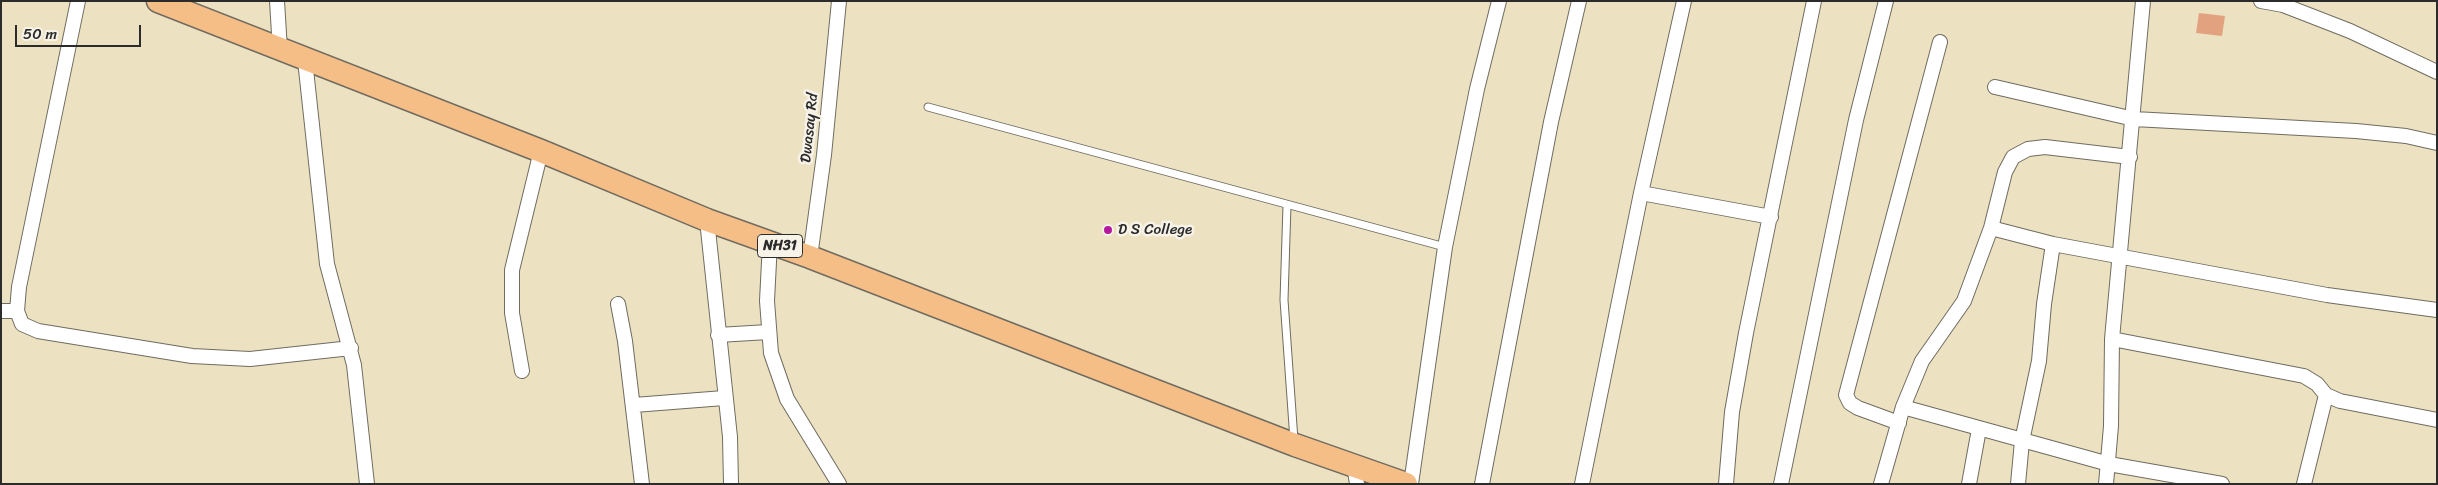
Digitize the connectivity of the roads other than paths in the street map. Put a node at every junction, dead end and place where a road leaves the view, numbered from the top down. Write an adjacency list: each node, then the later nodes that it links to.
1 (78, 1): 35 (street)
2 (158, 1): 13 (highway, NH31)
3 (277, 1): 13 (street)
4 (840, 1): 31 (street, Dwasay Rd)
5 (1499, 1): 29 (street)
6 (1579, 1): 58 (street)
7 (1684, 1): 22 (street)
8 (1814, 1): 24 (street)
9 (1886, 1): 61 (street)
10 (2143, 1): 18 (street)
11 (2261, 1): 15 (street)
12 (1940, 42): 46 (street)
13 (280, 50): 14 (highway, NH31)
14 (306, 60): 20 (highway, NH31); 39 (street)
15 (2437, 72)
16 (1995, 87): 18 (street)
17 (928, 107): 23 (lane)
18 (2134, 120): 19 (street); 21 (street)
19 (2437, 143)
20 (541, 151): 25 (highway, NH31); 40 (street)
21 (2130, 157): 26 (street); 30 (street)
22 (1641, 192): 24 (street); 59 (street)
23 (1287, 205): 29 (lane); 49 (lane)
24 (1771, 217): 60 (street)
25 (707, 220): 27 (highway, NH31); 37 (street)
26 (1991, 228): 28 (street); 44 (street)
27 (770, 242): 31 (highway, NH31); 36 (street)
28 (2053, 244): 30 (street); 48 (street)
29 (1445, 247): 57 (street)
30 (2119, 256): 33 (street); 38 (street)
31 (810, 257): 49 (highway, NH31)
32 (618, 304): 43 (street)
33 (2437, 310)
34 (1, 311): 35 (street)
35 (17, 311): 39 (street)
36 (768, 332): 37 (street); 55 (street)
37 (718, 335): 42 (street)
38 (2112, 339): 41 (street); 50 (street)
39 (351, 348): 52 (street)
40 (522, 370)
41 (2326, 395): 45 (street); 67 (street)
42 (724, 398): 43 (street); 54 (street)
43 (634, 405): 53 (street)
44 (1903, 408): 46 (street); 47 (street)
45 (2437, 420)
46 (1899, 423): 62 (street)
47 (1979, 429): 48 (street); 63 (street)
48 (2022, 441): 50 (street); 64 (street)
49 (1295, 445): 51 (highway, NH31)
50 (2109, 464): 65 (street); 66 (street)
51 (1356, 474): 56 (highway, NH31)
52 (367, 484)
53 (642, 484)
54 (731, 484)
55 (839, 484)
56 (1406, 484)
57 (1411, 484)
58 (1482, 484)
59 (1582, 484)
60 (1726, 484)
61 (1782, 484)
62 (1881, 484)
63 (1969, 484)
64 (2018, 484)
65 (2106, 484)
66 (2222, 484)
67 (2304, 484)

